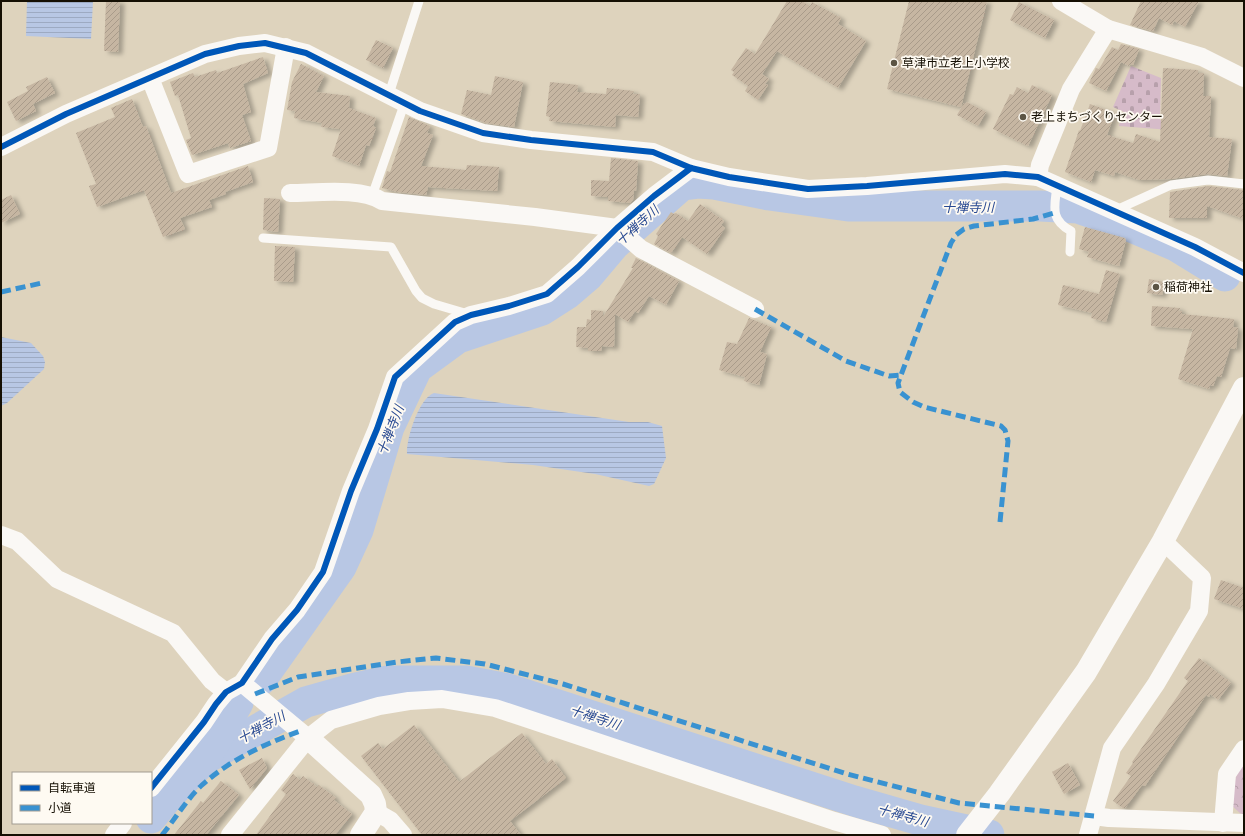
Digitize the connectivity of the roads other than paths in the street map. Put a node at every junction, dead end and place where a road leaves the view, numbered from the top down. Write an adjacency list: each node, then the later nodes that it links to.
1 (419, 1): 7 (lane)
2 (1060, 1): 3 (street)
3 (1108, 29): 6 (street); 11 (street)
4 (286, 47): 5 (street); 5 (street); 7 (street)
5 (150, 78): 9 (street)
6 (1244, 78)
7 (389, 94): 8 (street)
8 (405, 102): 10 (street); 15 (lane)
9 (1, 147)
10 (691, 168): 11 (street); 17 (street)
11 (1038, 177): 13 (street)
12 (1244, 184): 16 (lane)
13 (1057, 185): 16 (street); 19 (lane)
14 (290, 193): 15 (street)
15 (372, 196): 17 (street)
16 (1115, 211): 20 (street)
17 (622, 234): 21 (street); 22 (street)
18 (263, 238): 22 (lane)
19 (1070, 252)
20 (1244, 273)
21 (755, 309)
22 (471, 315): 26 (street)
23 (1244, 388): 25 (street)
24 (1, 535): 27 (street)
25 (1164, 541): 35 (street); 41 (street)
26 (242, 683): 27 (street); 28 (street)
27 (226, 692): 30 (street)
28 (300, 731): 31 (street); 37 (street); 40 (street)
29 (1244, 749): 32 (street)
30 (152, 787)
31 (376, 812): 38 (street); 39 (street)
32 (1223, 823): 33 (street); 35 (street)
33 (1244, 823)
34 (123, 824): 36 (street)
35 (1090, 827)
36 (114, 835)
37 (230, 835)
38 (361, 835)
39 (403, 835)
40 (882, 835)
41 (967, 835)

